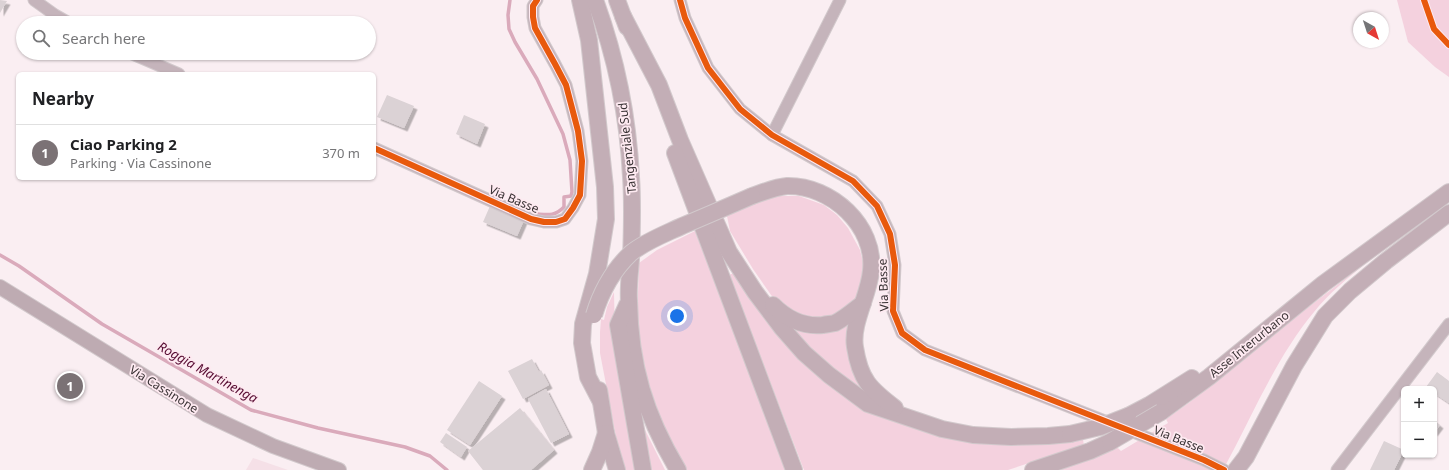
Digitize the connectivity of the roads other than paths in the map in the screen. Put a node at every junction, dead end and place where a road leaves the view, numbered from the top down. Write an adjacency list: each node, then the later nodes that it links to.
1 (34, 0): 8 (street)
2 (537, 0): 13 (street, Via Basse)
3 (580, 0): 22 (highway)
4 (595, 0): 18 (highway, Tangenziale Sud)
5 (617, 0): 9 (highway)
6 (680, 0): 12 (street, Via Basse)
7 (840, 0): 12 (street)
8 (57, 16)
9 (623, 16): 16 (highway); 31 (highway)
10 (146, 60): 11 (street)
11 (174, 72)
12 (772, 135): 33 (street, Via Basse)
13 (376, 149)
14 (1449, 192): 20 (highway, Asse Interurbano)
15 (1449, 213): 25 (highway)
16 (718, 225): 19 (highway); 23 (highway)
17 (0, 287): 26 (main road, Via Cassinone)
18 (629, 299): 29 (highway); 30 (highway)
19 (863, 303): 22 (highway, bridge); 23 (highway)
20 (1278, 321): 23 (highway, bridge); 32 (highway, Asse Interurbano, bridge)
21 (1449, 324): 35 (street)
22 (600, 400): 24 (highway)
23 (909, 419)
24 (606, 433): 27 (highway); 28 (highway)
25 (1247, 462): 34 (highway)
26 (339, 470)
27 (592, 470)
28 (617, 470)
29 (643, 470)
30 (678, 470)
31 (794, 470)
32 (1033, 470)
33 (1224, 470)
34 (1236, 470)
35 (1338, 470)

